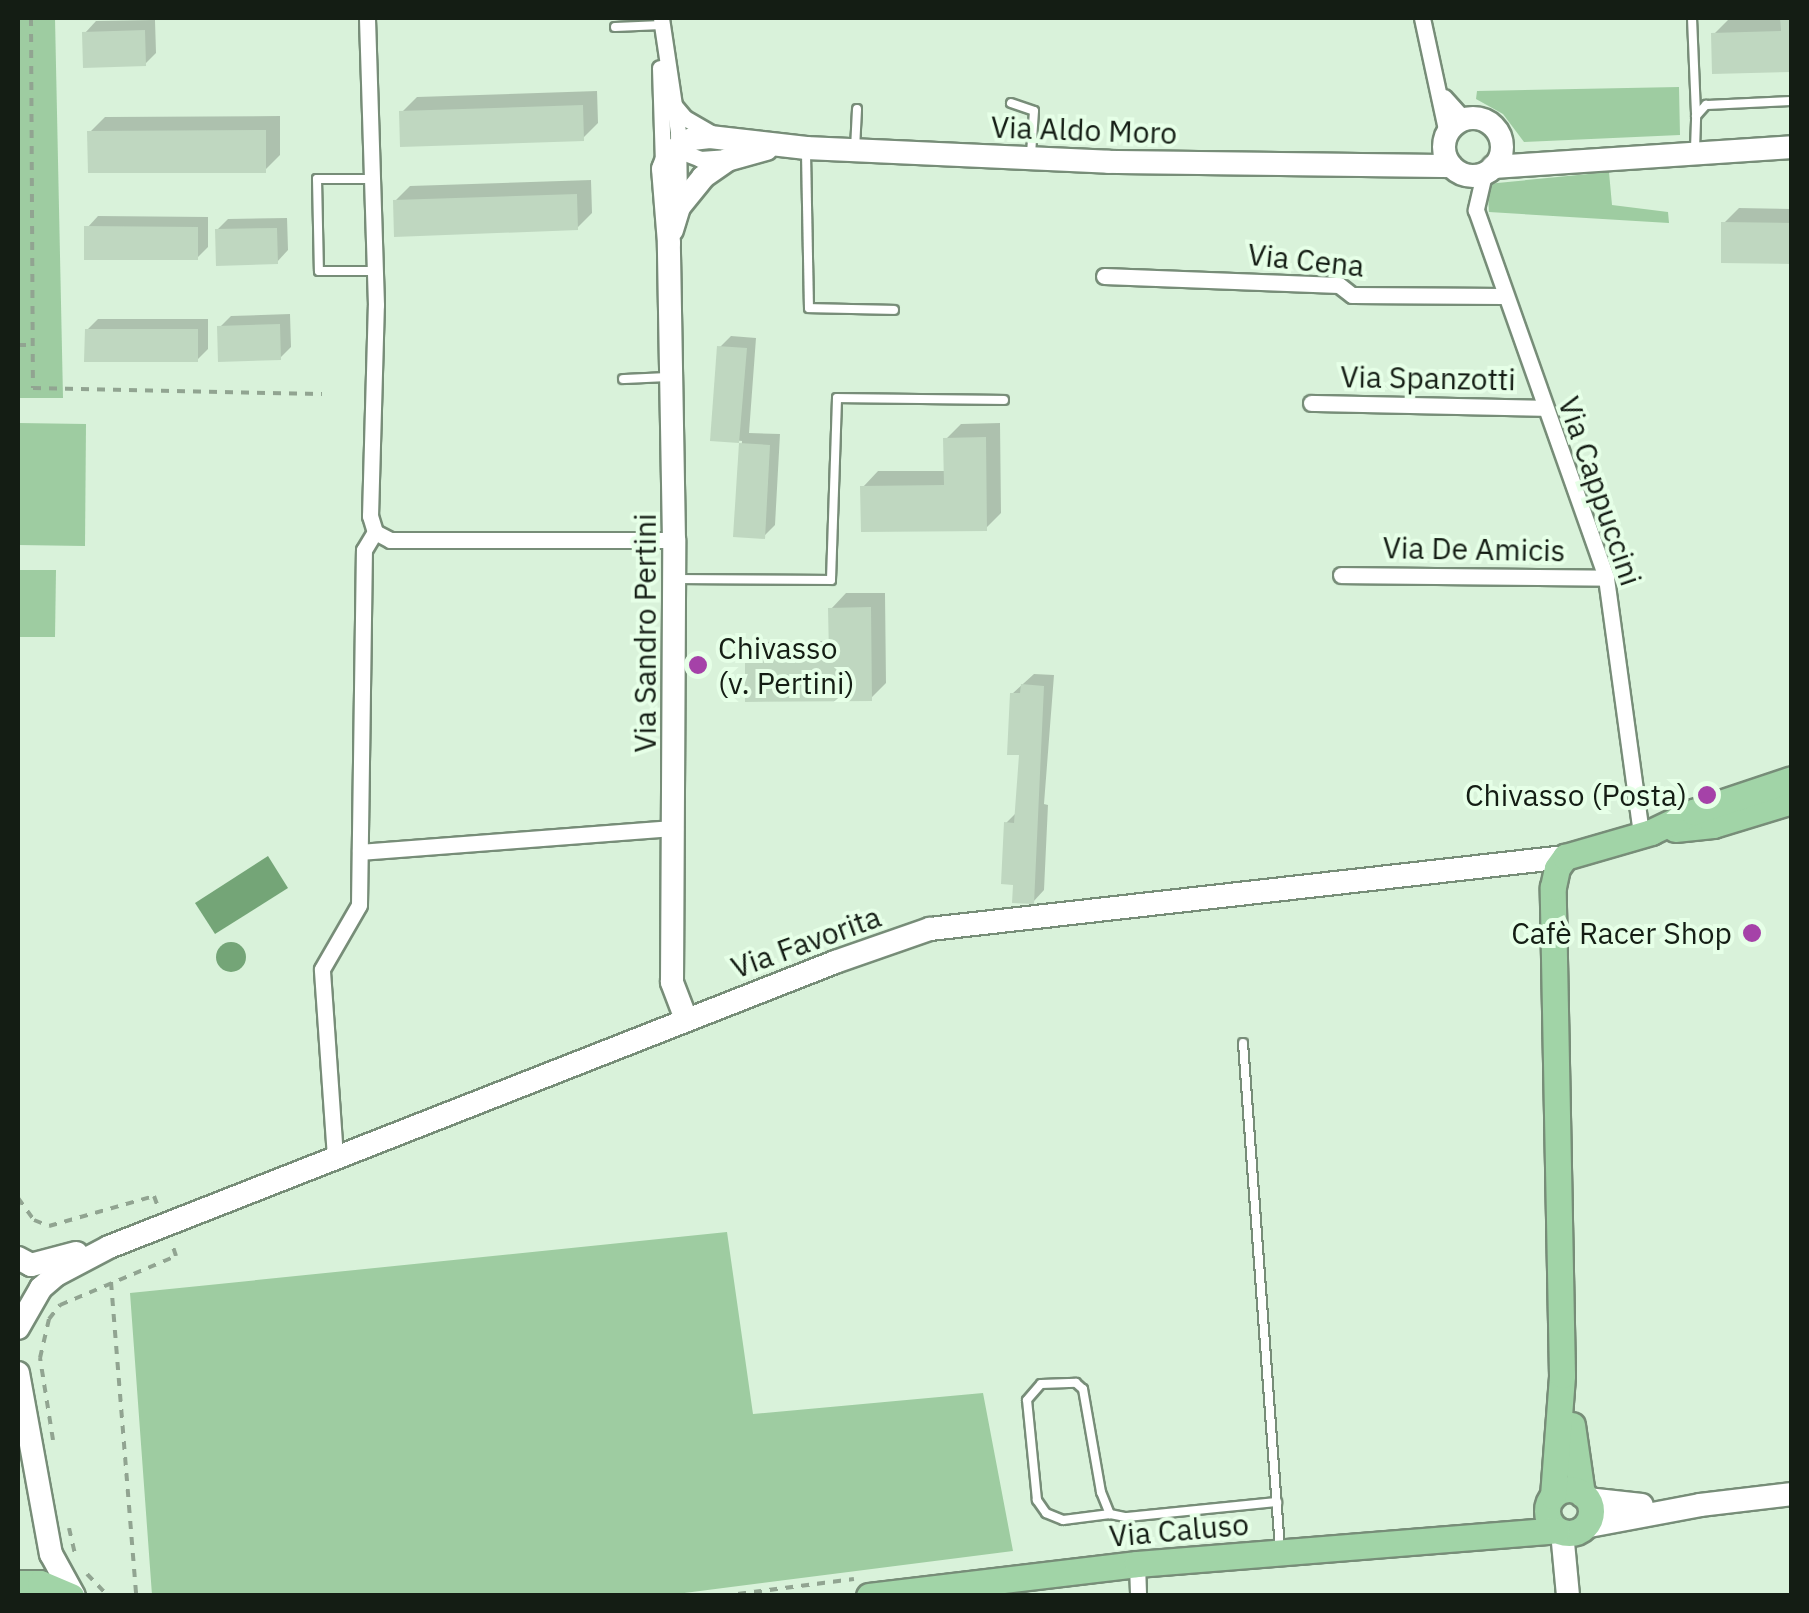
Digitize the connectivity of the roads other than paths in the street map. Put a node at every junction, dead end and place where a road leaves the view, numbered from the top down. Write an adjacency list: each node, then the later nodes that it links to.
1 (367, 18): 25 (street)
2 (1422, 18): 12 (street)
3 (1692, 18): 11 (lane)
4 (662, 21): 5 (lane); 6 (street)
5 (615, 27)
6 (662, 44): 9 (street); 18 (street)
7 (1792, 101): 11 (lane)
8 (1011, 103): 20 (lane)
9 (673, 104): 16 (street); 18 (street)
10 (857, 109): 17 (lane)
11 (1696, 116): 19 (lane)
12 (1452, 131): 13 (street); 22 (street, Via Aldo Moro); 23 (street)
13 (1501, 141): 21 (street); 24 (street)
14 (795, 147): 16 (street, Via Aldo Moro); 17 (street, Via Aldo Moro); 31 (lane)
15 (1792, 147): 19 (street)
16 (729, 148): 18 (street, Via Aldo Moro); 26 (street)
17 (855, 150): 20 (street, Via Aldo Moro)
18 (671, 151): 26 (street); 27 (street)
19 (1695, 154): 21 (street)
20 (1031, 158): 22 (street, Via Aldo Moro)
21 (1562, 162): 24 (street)
22 (1381, 166): 23 (street, Via Aldo Moro)
23 (1451, 166): 24 (street)
24 (1489, 171): 30 (street, Via Cappuccini)
25 (374, 179): 28 (street); 28 (lane)
26 (679, 206): 27 (street)
27 (669, 243): 32 (street, Via Sandro Pertini)
28 (375, 271): 37 (street)
29 (1104, 276): 30 (street, Via Cena)
30 (1503, 296): 36 (street, Via Cappuccini)
31 (894, 310)
32 (672, 377): 33 (lane); 38 (street, Via Sandro Pertini)
33 (623, 379)
34 (1004, 400): 41 (lane)
35 (1311, 402): 36 (street, Via Spanzotti)
36 (1544, 408): 40 (street, Via Cappuccini)
37 (375, 532): 38 (street); 46 (street)
38 (674, 540): 41 (street, Via Sandro Pertini)
39 (1341, 575): 40 (street, Via De Amicis)
40 (1606, 578): 45 (street, Via Cappuccini)
41 (674, 579): 44 (street, Via Sandro Pertini)
42 (1792, 779): 45 (main road)
43 (1792, 801): 45 (main road)
44 (675, 828): 46 (street); 48 (street, Via Sandro Pertini)
45 (1646, 833): 47 (main road)
46 (360, 852): 50 (street)
47 (1565, 856): 48 (street, Via Favorita); 55 (main road)
48 (686, 1019): 50 (street, Via Favorita)
49 (1242, 1042): 59 (lane)
50 (336, 1157): 51 (street, Via Favorita)
51 (109, 1247): 52 (street, Via Favorita); 53 (street, Via Favorita)
52 (18, 1258)
53 (18, 1328)
54 (18, 1374): 67 (street)
55 (1562, 1374): 57 (main road); 58 (main road)
56 (1792, 1494): 60 (street, Via Caluso)
57 (1585, 1496): 58 (main road); 60 (street, Via Caluso); 62 (main road)
58 (1551, 1499): 62 (main road); 63 (main road, Via Caluso)
59 (1277, 1502): 61 (lane); 64 (lane)
60 (1700, 1505): 62 (street, Via Caluso)
61 (1110, 1514): 61 (lane)
62 (1568, 1530): 63 (main road, Via Caluso); 70 (street)
63 (1495, 1533): 64 (main road, Via Caluso)
64 (1280, 1554): 65 (main road, Via Caluso)
65 (1137, 1564): 68 (main road, Via Caluso); 69 (street)
66 (18, 1583): 67 (main road)
67 (72, 1596)
68 (869, 1596)
69 (1138, 1596)
70 (1568, 1596)

